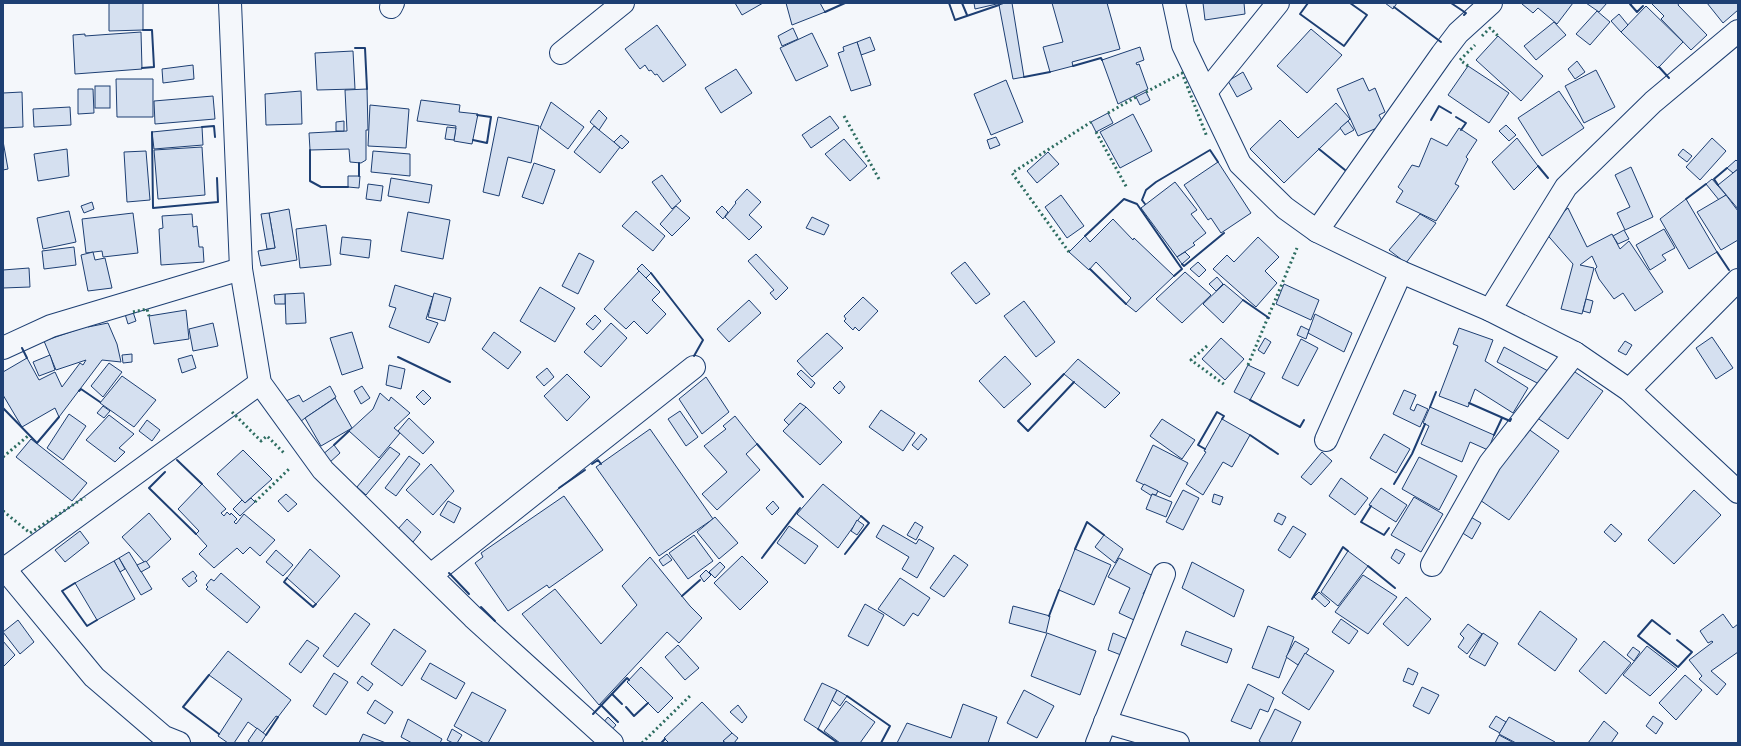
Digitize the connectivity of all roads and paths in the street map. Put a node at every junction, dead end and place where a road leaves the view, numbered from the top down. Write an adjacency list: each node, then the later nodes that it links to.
1 (230, 3): 10 (street)
2 (623, 3): 7 (street)
3 (1174, 3): 8 (street)
4 (1278, 3): 8 (street)
5 (1491, 3): 9 (street)
6 (1738, 31): 13 (street)
7 (561, 54)
8 (1206, 92): 9 (street)
9 (1317, 231): 11 (street)
10 (241, 268): 14 (street); 17 (street)
11 (1401, 272): 13 (street); 19 (street)
12 (1738, 280): 18 (street)
13 (1490, 310): 15 (street)
14 (3, 348)
15 (1575, 352): 18 (street); 21 (street)
16 (694, 367): 24 (street)
17 (260, 383): 22 (street); 24 (street)
18 (1629, 390): 20 (street)
19 (1326, 440)
20 (1738, 492)
21 (1432, 565)
22 (4, 569): 26 (street)
23 (1164, 574): 25 (street)
24 (431, 575): 27 (street)
25 (1105, 722): 28 (street); 29 (street)
26 (179, 743)
27 (612, 743)
28 (1097, 743)
29 (1178, 743)

